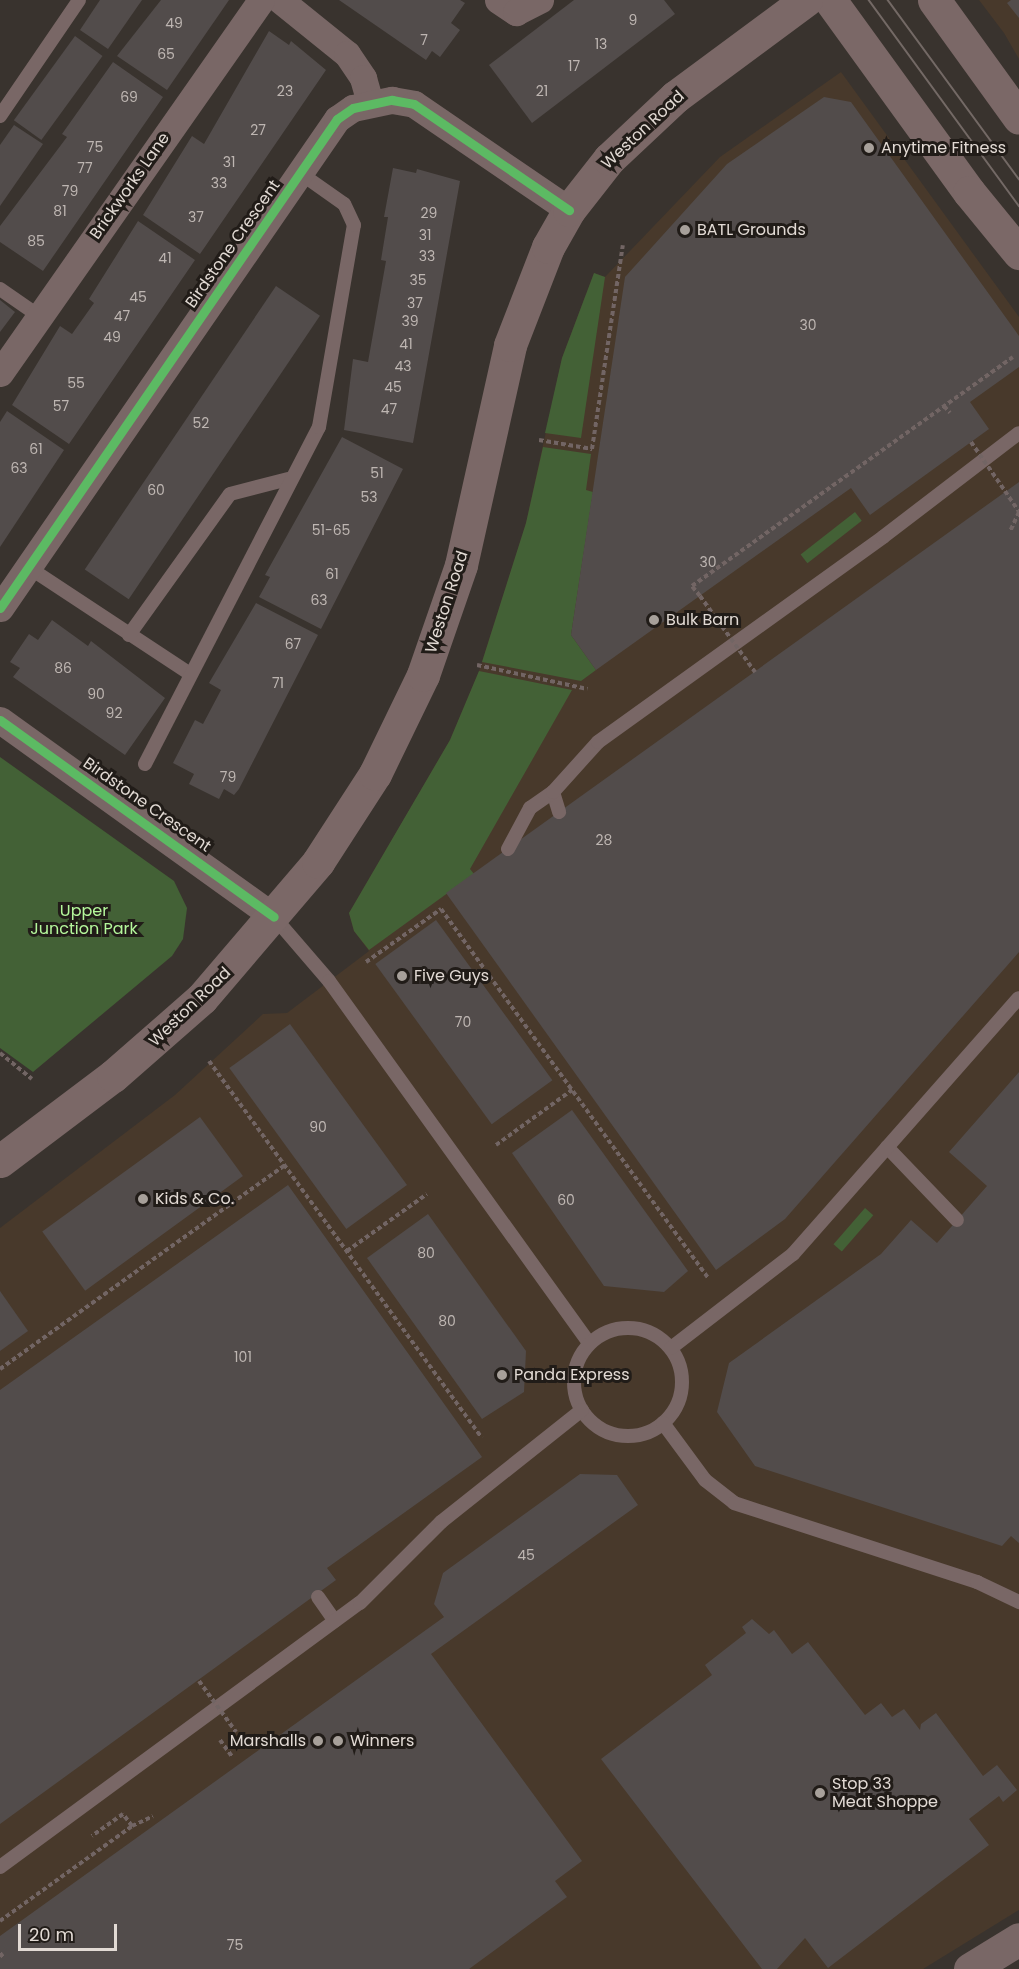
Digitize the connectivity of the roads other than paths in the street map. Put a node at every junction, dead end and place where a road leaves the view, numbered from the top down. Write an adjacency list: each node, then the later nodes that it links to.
1 (79, 0): 10 (lane)
2 (261, 0): 16 (street, Brickworks Lane)
3 (280, 0): 9 (street)
4 (498, 0): 5 (street)
5 (540, 0)
6 (806, 0): 13 (main road, Weston Road)
7 (830, 0): 14 (main road)
8 (934, 0): 11 (main road)
9 (370, 102): 12 (street, Birdstone Crescent); 13 (street)
10 (0, 116)
11 (1019, 118)
12 (300, 173): 19 (lane); 20 (street, Birdstone Crescent)
13 (569, 210): 29 (main road, Weston Road)
14 (1019, 252)
15 (0, 289): 16 (lane)
16 (39, 316): 17 (street, Brickworks Lane)
17 (0, 373)
18 (1019, 433): 26 (lane)
19 (288, 479): 22 (lane); 23 (lane)
20 (28, 567): 21 (street, Birdstone Crescent); 22 (lane)
21 (0, 608)
22 (129, 635): 23 (lane)
23 (189, 673): 25 (lane)
24 (0, 720): 29 (street, Birdstone Crescent)
25 (145, 764)
26 (553, 792): 27 (lane); 28 (lane)
27 (559, 812)
28 (508, 849)
29 (274, 917): 32 (main road, Weston Road); 34 (lane)
30 (1019, 998): 31 (lane)
31 (887, 1147): 33 (lane); 35 (lane)
32 (0, 1161)
33 (957, 1220)
34 (590, 1343): 35 (lane); 36 (lane)
35 (671, 1348): 37 (lane)
36 (582, 1410): 37 (lane); 40 (lane)
37 (663, 1423): 39 (lane)
38 (318, 1597): 40 (lane)
39 (1019, 1602)
40 (336, 1621): 41 (lane)
41 (0, 1868)
42 (1019, 1939): 43 (street)
43 (970, 1969)

